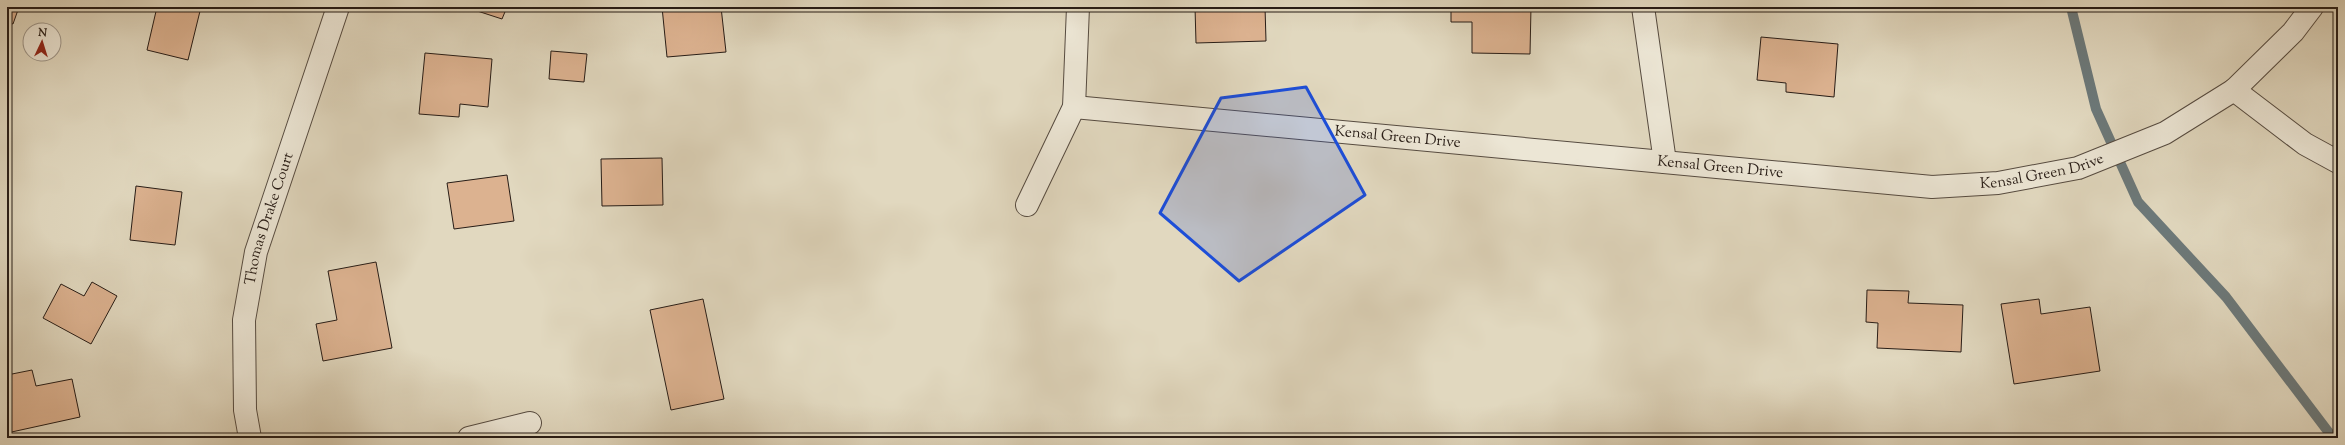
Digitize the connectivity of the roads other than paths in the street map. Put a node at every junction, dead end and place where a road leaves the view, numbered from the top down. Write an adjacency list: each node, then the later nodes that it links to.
1 (338, 7): 11 (street, Thomas Drake Court)
2 (1078, 7): 6 (street)
3 (1642, 7): 7 (street)
4 (2312, 7): 5 (street, Kensal Green Drive)
5 (2234, 90): 7 (street, Kensal Green Drive); 8 (street)
6 (1074, 107): 7 (street, Kensal Green Drive); 9 (street)
7 (1665, 162)
8 (2338, 162)
9 (1027, 205)
10 (530, 423): 12 (street)
11 (250, 438)
12 (468, 438)

